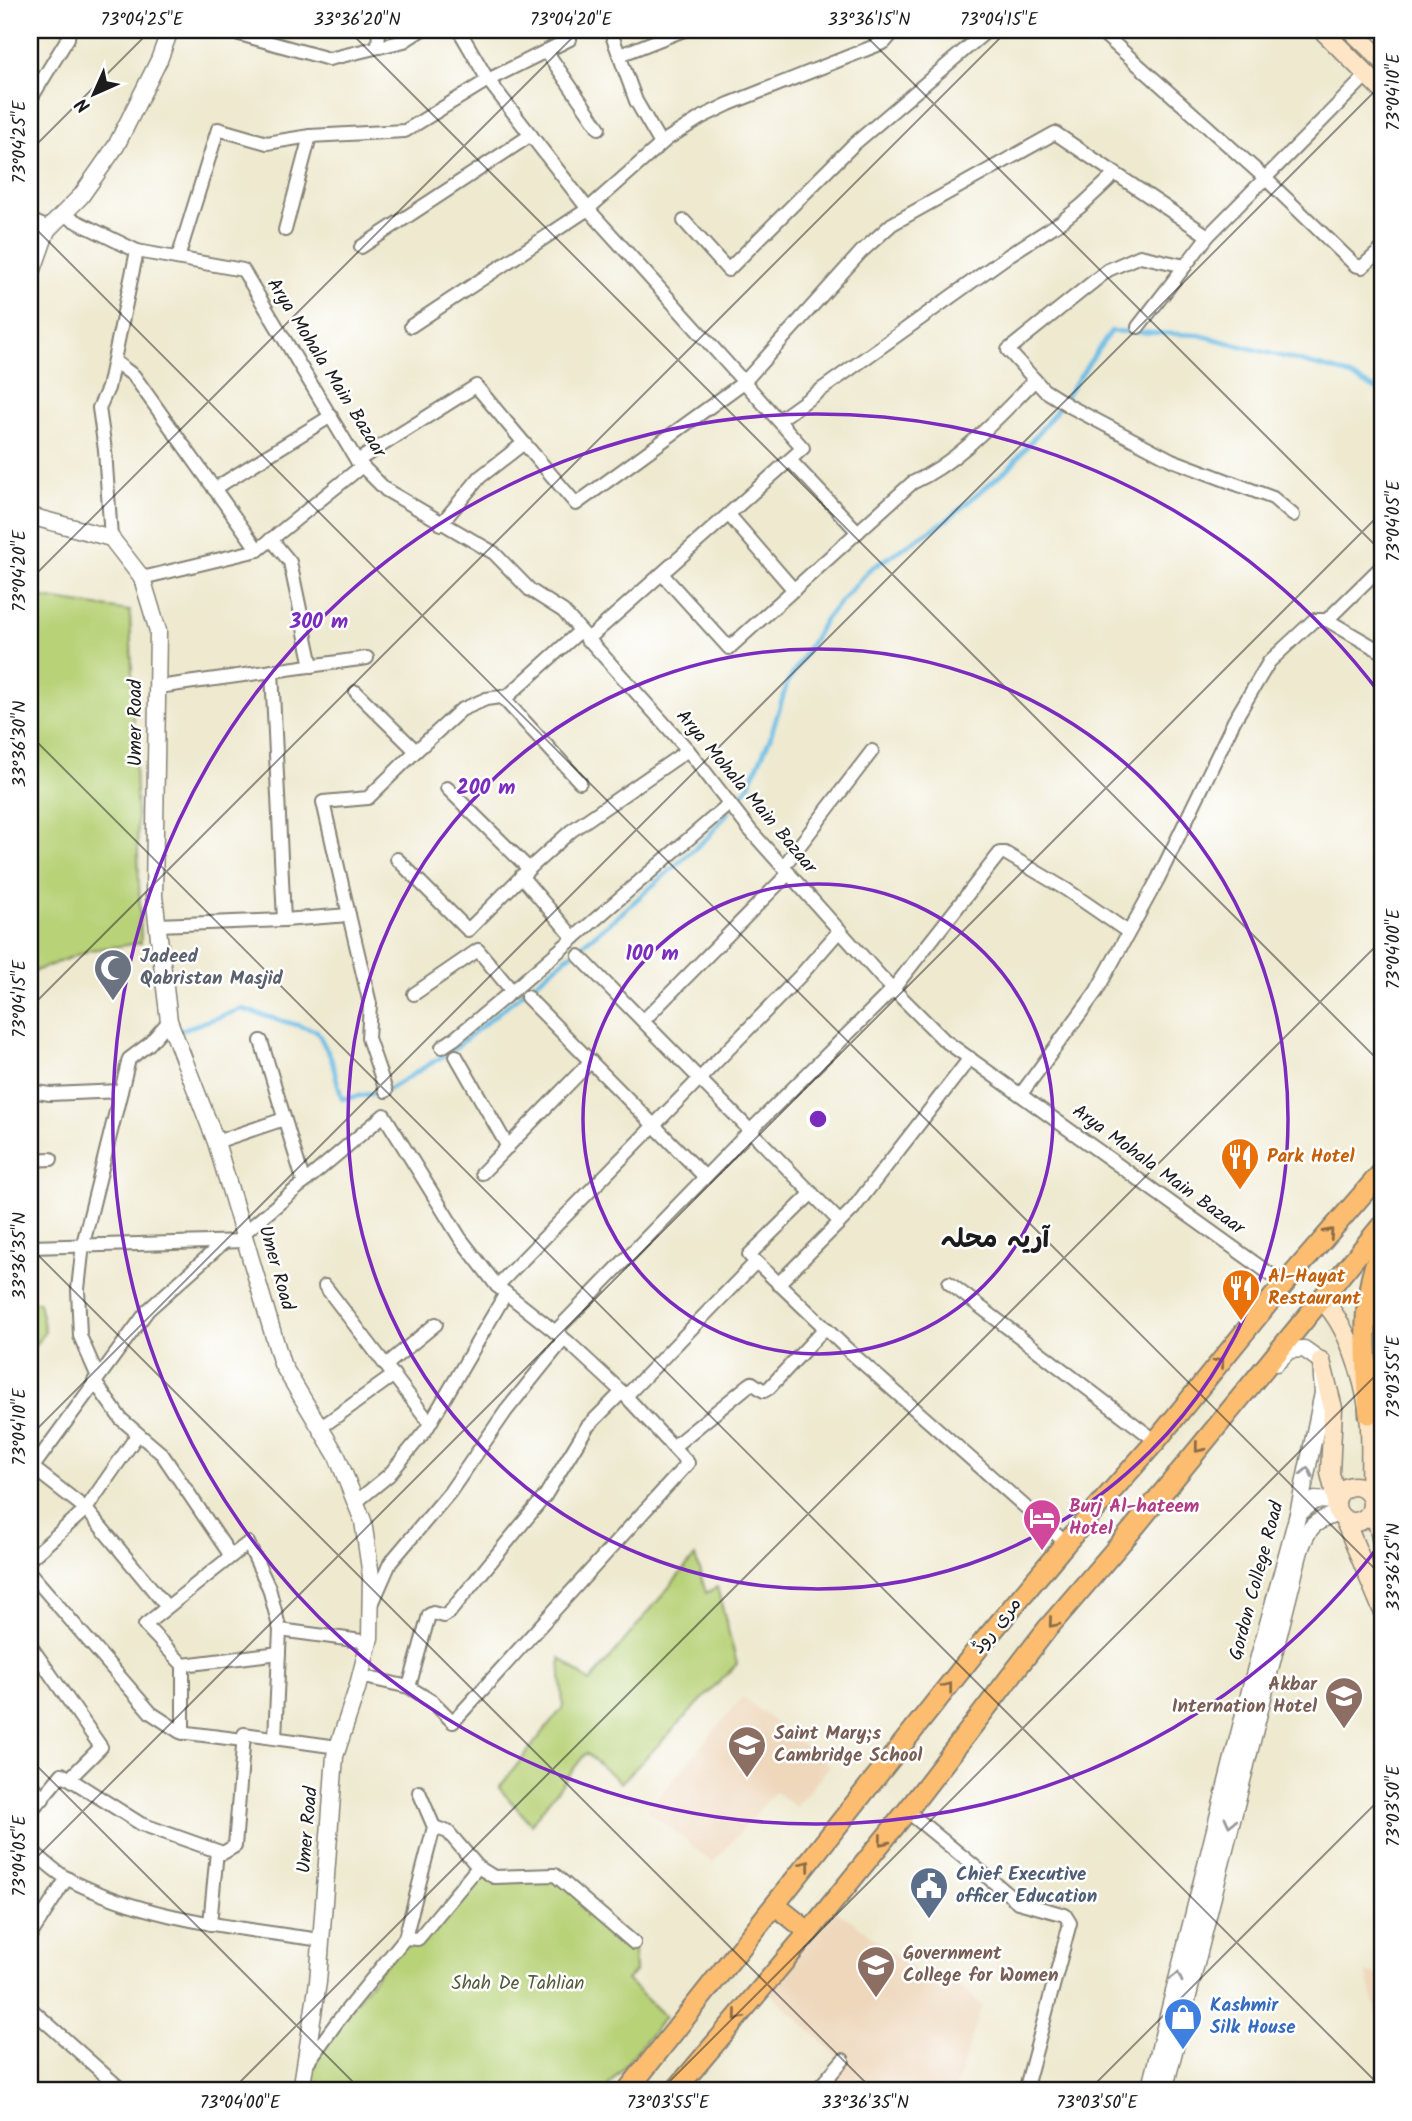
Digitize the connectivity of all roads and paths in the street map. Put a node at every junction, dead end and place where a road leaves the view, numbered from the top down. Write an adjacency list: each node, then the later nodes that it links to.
1 (69, 30): 23 (street)
2 (170, 30): 31 (street)
3 (225, 30): 16 (street)
4 (379, 30): 16 (street)
5 (421, 30): 16 (street)
6 (459, 30): 21 (street)
7 (610, 30): 18 (street)
8 (684, 30): 14 (street)
9 (887, 30): 27 (street)
10 (989, 30): 33 (street)
11 (1099, 30): 29 (street)
12 (1322, 30): 20 (main road)
13 (1351, 30): 19 (main road)
14 (666, 33): 18 (street)
15 (570, 39): 17 (street)
16 (378, 47)
17 (546, 51): 21 (street); 24 (street)
18 (620, 55): 27 (street)
19 (1382, 60)
20 (1367, 75): 22 (main road); 29 (street)
21 (488, 80): 25 (street); 26 (street)
22 (1382, 90)
23 (30, 100)
24 (599, 128)
25 (531, 135): 30 (street); 37 (street)
26 (310, 136): 35 (street); 40 (street)
27 (661, 144): 30 (street)
28 (1115, 174): 36 (street); 47 (street); 49 (street)
29 (1265, 178): 36 (street); 38 (street)
30 (588, 209): 43 (street); 47 (street)
31 (63, 215): 34 (street); 39 (street)
32 (30, 220): 34 (street)
33 (684, 220)
34 (49, 228): 42 (street)
35 (285, 230)
36 (1208, 236): 41 (street)
37 (361, 247)
38 (1382, 249)
39 (137, 251): 40 (street); 45 (street)
40 (178, 258): 48 (street, Arya Mohala Main Bazaar)
41 (1185, 266): 44 (street); 46 (street)
42 (30, 278)
43 (411, 326)
44 (1138, 327)
45 (114, 361): 53 (street); 59 (street)
46 (1035, 380): 55 (street); 58 (street)
47 (744, 382): 49 (street); 50 (street)
48 (331, 416): 52 (street, Arya Mohala Main Bazaar); 53 (street)
49 (779, 420): 51 (street)
50 (524, 443): 52 (street); 57 (street)
51 (790, 460): 54 (street); 58 (street)
52 (360, 463): 57 (street, Arya Mohala Main Bazaar); 60 (street)
53 (214, 489): 61 (street)
54 (729, 515): 63 (street); 65 (street)
55 (1293, 515)
56 (30, 516): 59 (street)
57 (441, 524): 67 (street, Arya Mohala Main Bazaar)
58 (858, 532): 65 (street)
59 (111, 538): 64 (street, Umer Road)
60 (271, 539): 61 (street); 70 (street)
61 (258, 550): 64 (street)
62 (1382, 566): 66 (street)
63 (662, 574): 65 (street); 67 (street)
64 (142, 578): 72 (street, Umer Road)
65 (794, 590)
66 (1327, 621): 68 (street); 88 (street)
67 (584, 635): 74 (street); 75 (street, Arya Mohala Main Bazaar)
68 (1382, 652)
69 (367, 658): 70 (street)
70 (312, 666): 71 (street)
71 (272, 671): 72 (street); 85 (street)
72 (158, 687): 86 (street, Umer Road)
73 (356, 692): 76 (street)
74 (503, 698): 76 (street); 78 (street)
75 (688, 750): 80 (street, Arya Mohala Main Bazaar); 83 (street)
76 (416, 751): 84 (street)
77 (872, 751): 82 (street)
78 (580, 782)
79 (447, 788): 83 (street)
80 (730, 804): 82 (street, Arya Mohala Main Bazaar); 89 (street)
81 (397, 859): 83 (street)
82 (786, 870): 87 (street, Arya Mohala Main Bazaar); 96 (street)
83 (526, 872): 89 (street)
84 (349, 915): 85 (street); 105 (street)
85 (284, 920): 86 (street)
86 (158, 925): 95 (street, Umer Road)
87 (840, 930): 91 (street, Arya Mohala Main Bazaar); 102 (street)
88 (1129, 932): 91 (street); 106 (street)
89 (574, 938): 92 (street)
90 (579, 956): 96 (street)
91 (893, 989): 100 (street, Arya Mohala Main Bazaar); 109 (street)
92 (512, 991): 93 (street); 98 (street)
93 (414, 994)
94 (527, 997): 101 (street)
95 (169, 1021): 104 (street); 110 (street, Umer Road)
96 (643, 1021): 102 (street)
97 (261, 1041): 107 (street)
98 (442, 1047)
99 (456, 1056): 111 (street)
100 (970, 1058): 106 (street, Arya Mohala Main Bazaar); 119 (street)
101 (591, 1062): 108 (street); 111 (street)
102 (700, 1079): 108 (street); 109 (street)
103 (30, 1091): 104 (street)
104 (121, 1091): 123 (street)
105 (386, 1091)
106 (1021, 1094): 129 (street, Arya Mohala Main Bazaar)
107 (284, 1119): 110 (street); 117 (street)
108 (654, 1126): 116 (street); 131 (street)
109 (750, 1131): 116 (street); 118 (street)
110 (216, 1142): 121 (street, Umer Road)
111 (508, 1147): 115 (street)
112 (51, 1159): 113 (street)
113 (30, 1160)
114 (1382, 1172): 129 (main road, مری روڈ, one-way to 114)
115 (482, 1173)
116 (705, 1177): 135 (street)
117 (304, 1182): 121 (street); 131 (street)
118 (812, 1194): 119 (street); 126 (street)
119 (840, 1222): 128 (street)
120 (1382, 1225): 132 (main road)
121 (245, 1237): 122 (street); 143 (street, Umer Road)
122 (224, 1242): 123 (street); 138 (street)
123 (83, 1244): 125 (street); 138 (street)
124 (1382, 1246): 141 (main road)
125 (30, 1247)
126 (758, 1265): 128 (street); 139 (street)
127 (949, 1283): 145 (street)
128 (778, 1284): 134 (street)
129 (1284, 1284): 145 (main road, مری روڈ, one-way to 129)
130 (325, 1286): 137 (street)
131 (501, 1290): 135 (street); 142 (street)
132 (1322, 1300): 140 (main road); 141 (main road)
133 (436, 1324): 137 (street)
134 (825, 1328): 146 (street); 154 (street)
135 (559, 1335): 139 (street); 159 (street)
136 (1321, 1362): 140 (street); 150 (main road); 152 (street, Gordon College Road, one-way to 136)
137 (390, 1370): 142 (street); 143 (street)
138 (96, 1379): 144 (street); 147 (street)
139 (624, 1393): 146 (street); 168 (street)
140 (1229, 1411): 177 (main road, one-way to 177)
141 (1369, 1414): 148 (main road)
142 (430, 1423): 149 (street)
143 (320, 1428): 149 (street, Umer Road)
144 (138, 1434): 151 (street); 155 (street)
145 (1156, 1441): 154 (main road, مری روڈ)
146 (673, 1447): 168 (street)
147 (31, 1469): 151 (street)
148 (1372, 1499): 150 (main road); 150 (main road); 153 (main road)
149 (356, 1502): 159 (street, Umer Road)
150 (1339, 1508): 152 (street); 160 (main road); 201 (street, Gordon College Road, one-way to 201)
151 (86, 1509): 156 (street); 158 (street)
152 (1298, 1514): 200 (street, Gordon College Road, one-way to 152)
153 (1382, 1542)
154 (1066, 1543): 184 (main road, مری روڈ, one-way to 154)
155 (231, 1556): 158 (street); 161 (street)
156 (30, 1559)
157 (30, 1573): 169 (street)
158 (167, 1607): 166 (street)
159 (371, 1607): 162 (street, Umer Road)
160 (1382, 1609)
161 (280, 1630): 162 (street); 164 (street)
162 (369, 1642): 167 (street, Umer Road)
163 (30, 1645): 165 (street)
164 (279, 1653): 166 (street); 170 (street)
165 (35, 1664): 173 (street)
166 (183, 1665): 169 (street)
167 (360, 1676): 168 (street); 172 (street, Umer Road)
168 (409, 1687)
169 (183, 1733): 171 (street)
170 (275, 1738): 171 (street); 172 (street)
171 (243, 1740): 181 (street)
172 (338, 1747): 189 (street, Umer Road)
173 (70, 1778): 176 (street); 181 (street)
174 (30, 1781): 176 (street)
175 (419, 1792): 179 (street)
176 (43, 1799): 178 (street)
177 (907, 1811): 186 (main road, one-way to 186); 199 (street)
178 (30, 1812)
179 (433, 1827): 182 (street); 188 (street)
180 (30, 1849): 183 (street)
181 (217, 1851): 185 (street)
182 (478, 1867): 188 (street); 190 (street)
183 (67, 1878): 185 (street); 187 (street)
184 (775, 1905): 186 (main road); 196 (main road, مری روڈ)
185 (210, 1924): 189 (street)
186 (809, 1933): 197 (main road, one-way to 197)
187 (30, 1936)
188 (405, 1938): 193 (street)
189 (320, 1940): 193 (street, Umer Road)
190 (634, 1943)
191 (30, 2008): 194 (street)
192 (844, 2060): 198 (street)
193 (305, 2066): 195 (street, Umer Road)
194 (123, 2091)
195 (301, 2091)
196 (627, 2091)
197 (675, 2091)
198 (816, 2091)
199 (1025, 2091)
200 (1149, 2091)
201 (1164, 2091)

